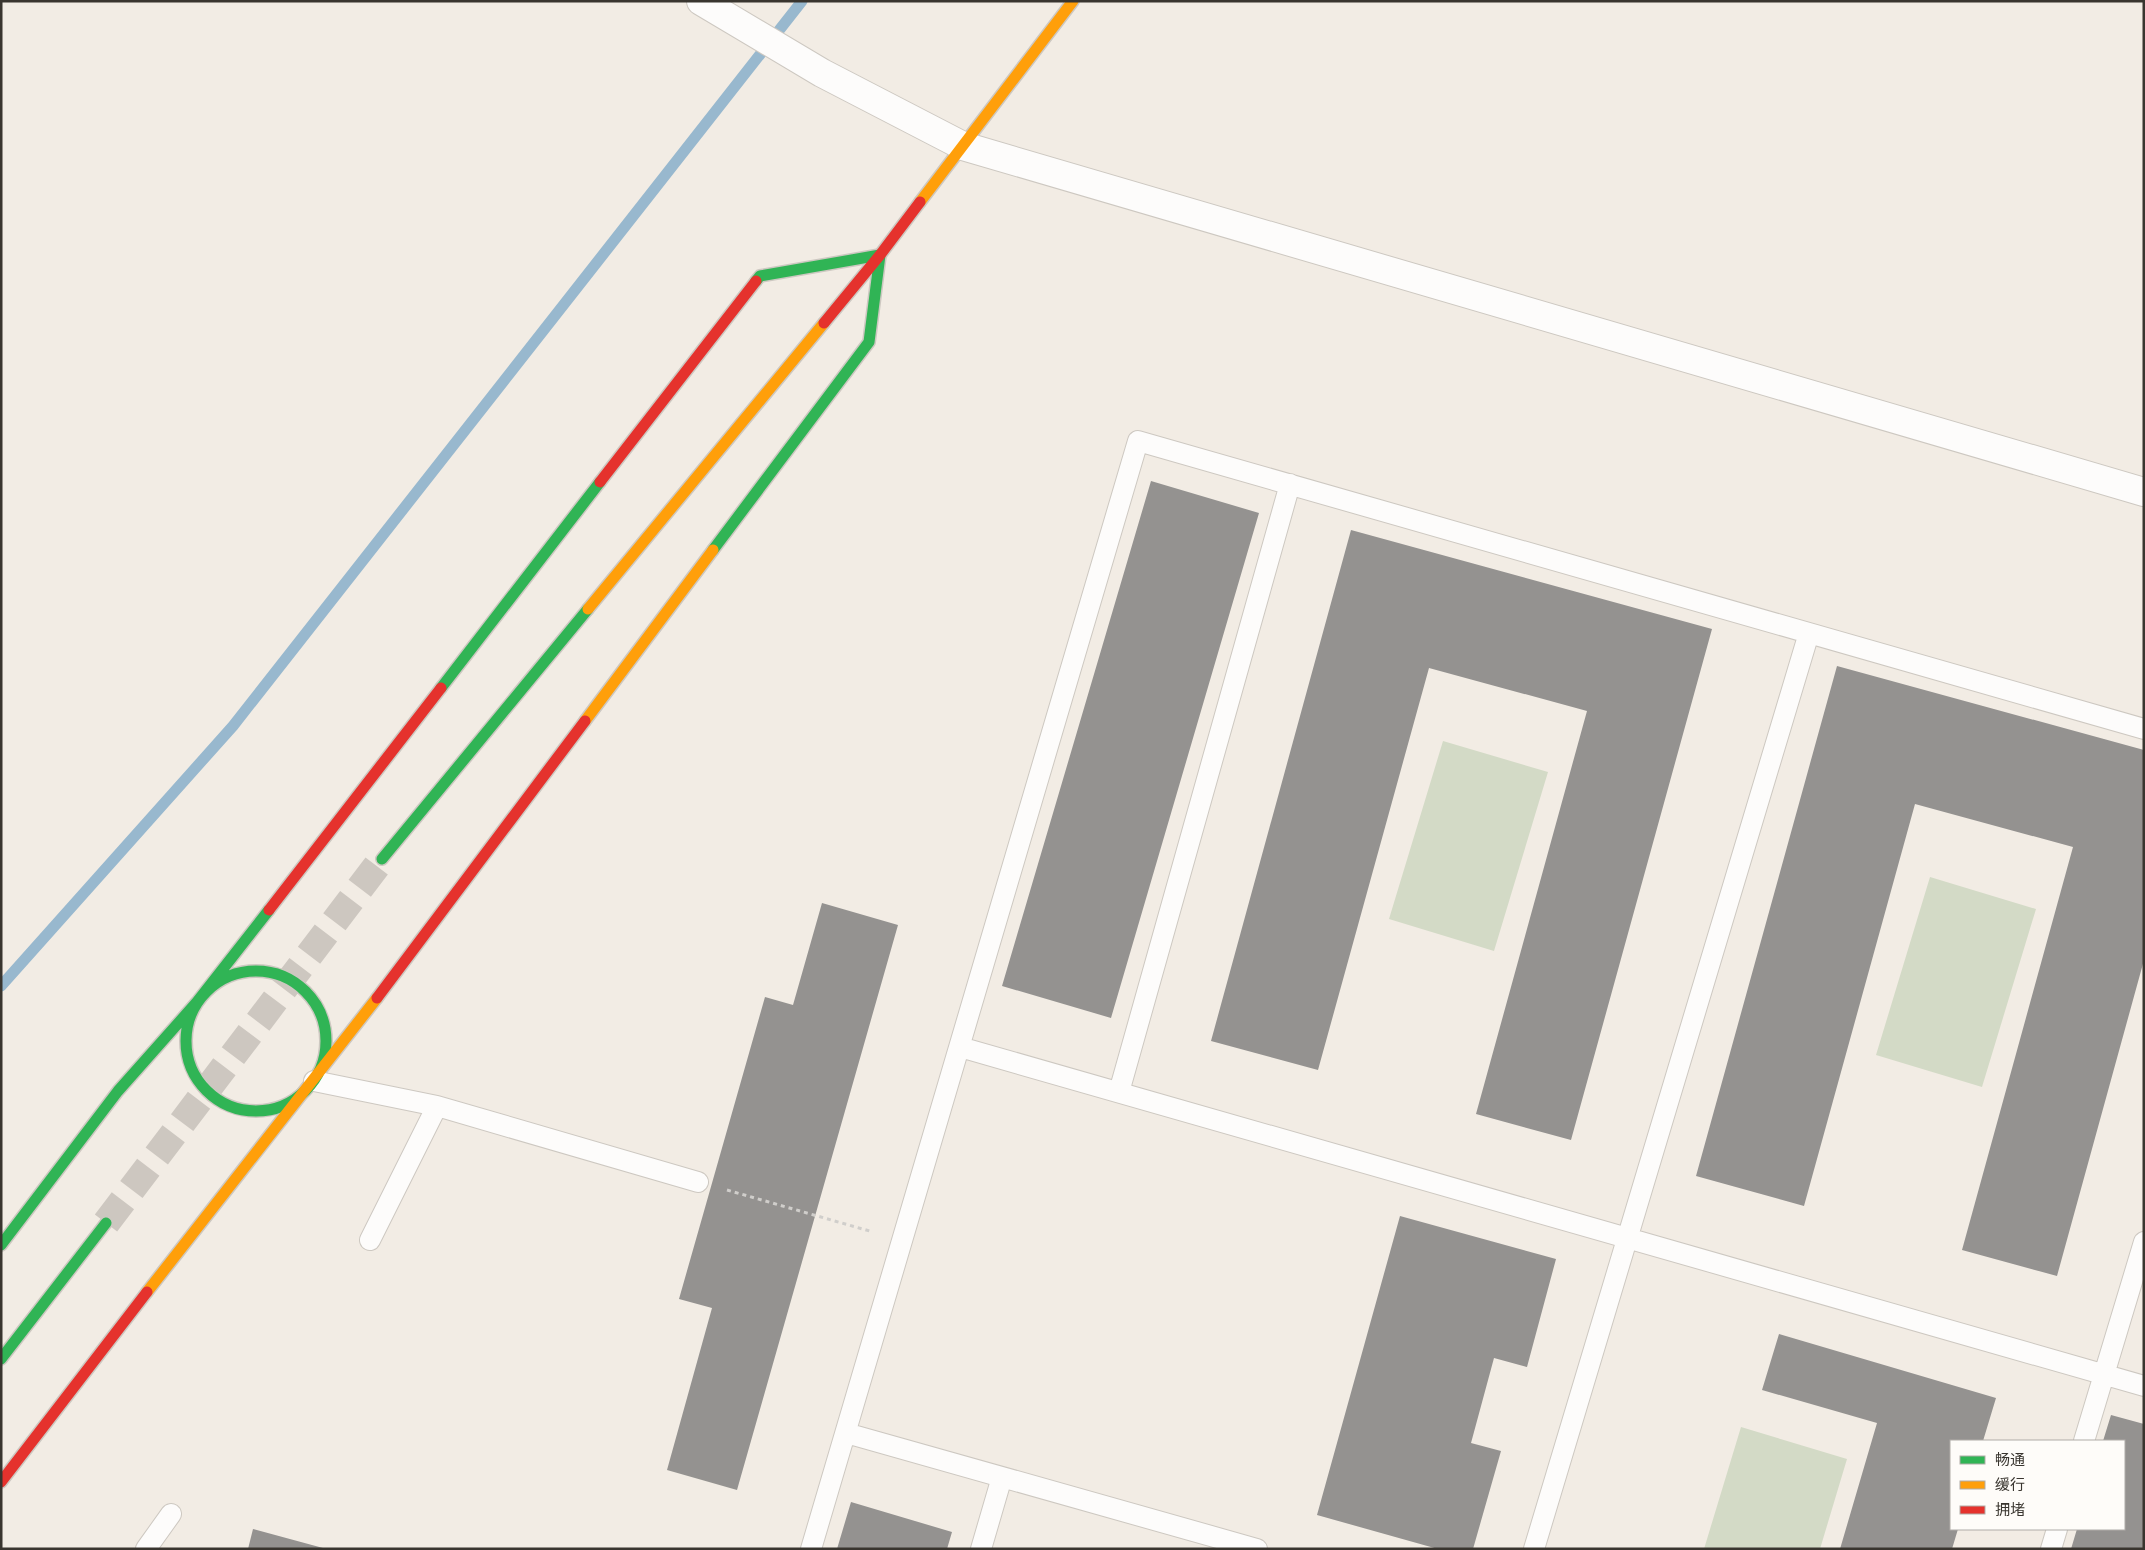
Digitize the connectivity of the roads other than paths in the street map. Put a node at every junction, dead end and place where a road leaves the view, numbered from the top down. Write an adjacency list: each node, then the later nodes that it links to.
1 (1073, 1): 3 (street)
2 (707, 5): 3 (street)
3 (963, 146): 4 (street); 6 (street)
4 (880, 255): 9 (street); 10 (street); 12 (street)
5 (1290, 484): 7 (lane); 11 (lane); 13 (lane)
6 (2144, 492)
7 (1809, 633): 8 (lane); 17 (lane)
8 (2144, 729)
9 (382, 859)
10 (197, 1002): 12 (street); 12 (street); 20 (street)
11 (960, 1047): 13 (lane); 24 (lane)
12 (314, 1081): 14 (lane); 27 (street)
13 (1119, 1092): 17 (lane)
14 (438, 1106): 15 (lane); 18 (lane)
15 (698, 1182)
16 (106, 1223): 21 (street)
17 (1627, 1238): 22 (lane); 35 (lane)
18 (370, 1240)
19 (2144, 1242): 22 (lane)
20 (1, 1245)
21 (1, 1359)
22 (2105, 1375): 23 (lane); 25 (lane)
23 (2144, 1386)
24 (846, 1433): 26 (lane); 32 (lane)
25 (2084, 1440)
26 (1002, 1477): 30 (lane); 33 (lane)
27 (1, 1482)
28 (171, 1514): 31 (lane)
29 (2057, 1530): 36 (lane)
30 (1236, 1546): 34 (lane)
31 (146, 1549)
32 (812, 1549)
33 (981, 1549)
34 (1257, 1549)
35 (1534, 1549)
36 (2051, 1549)

